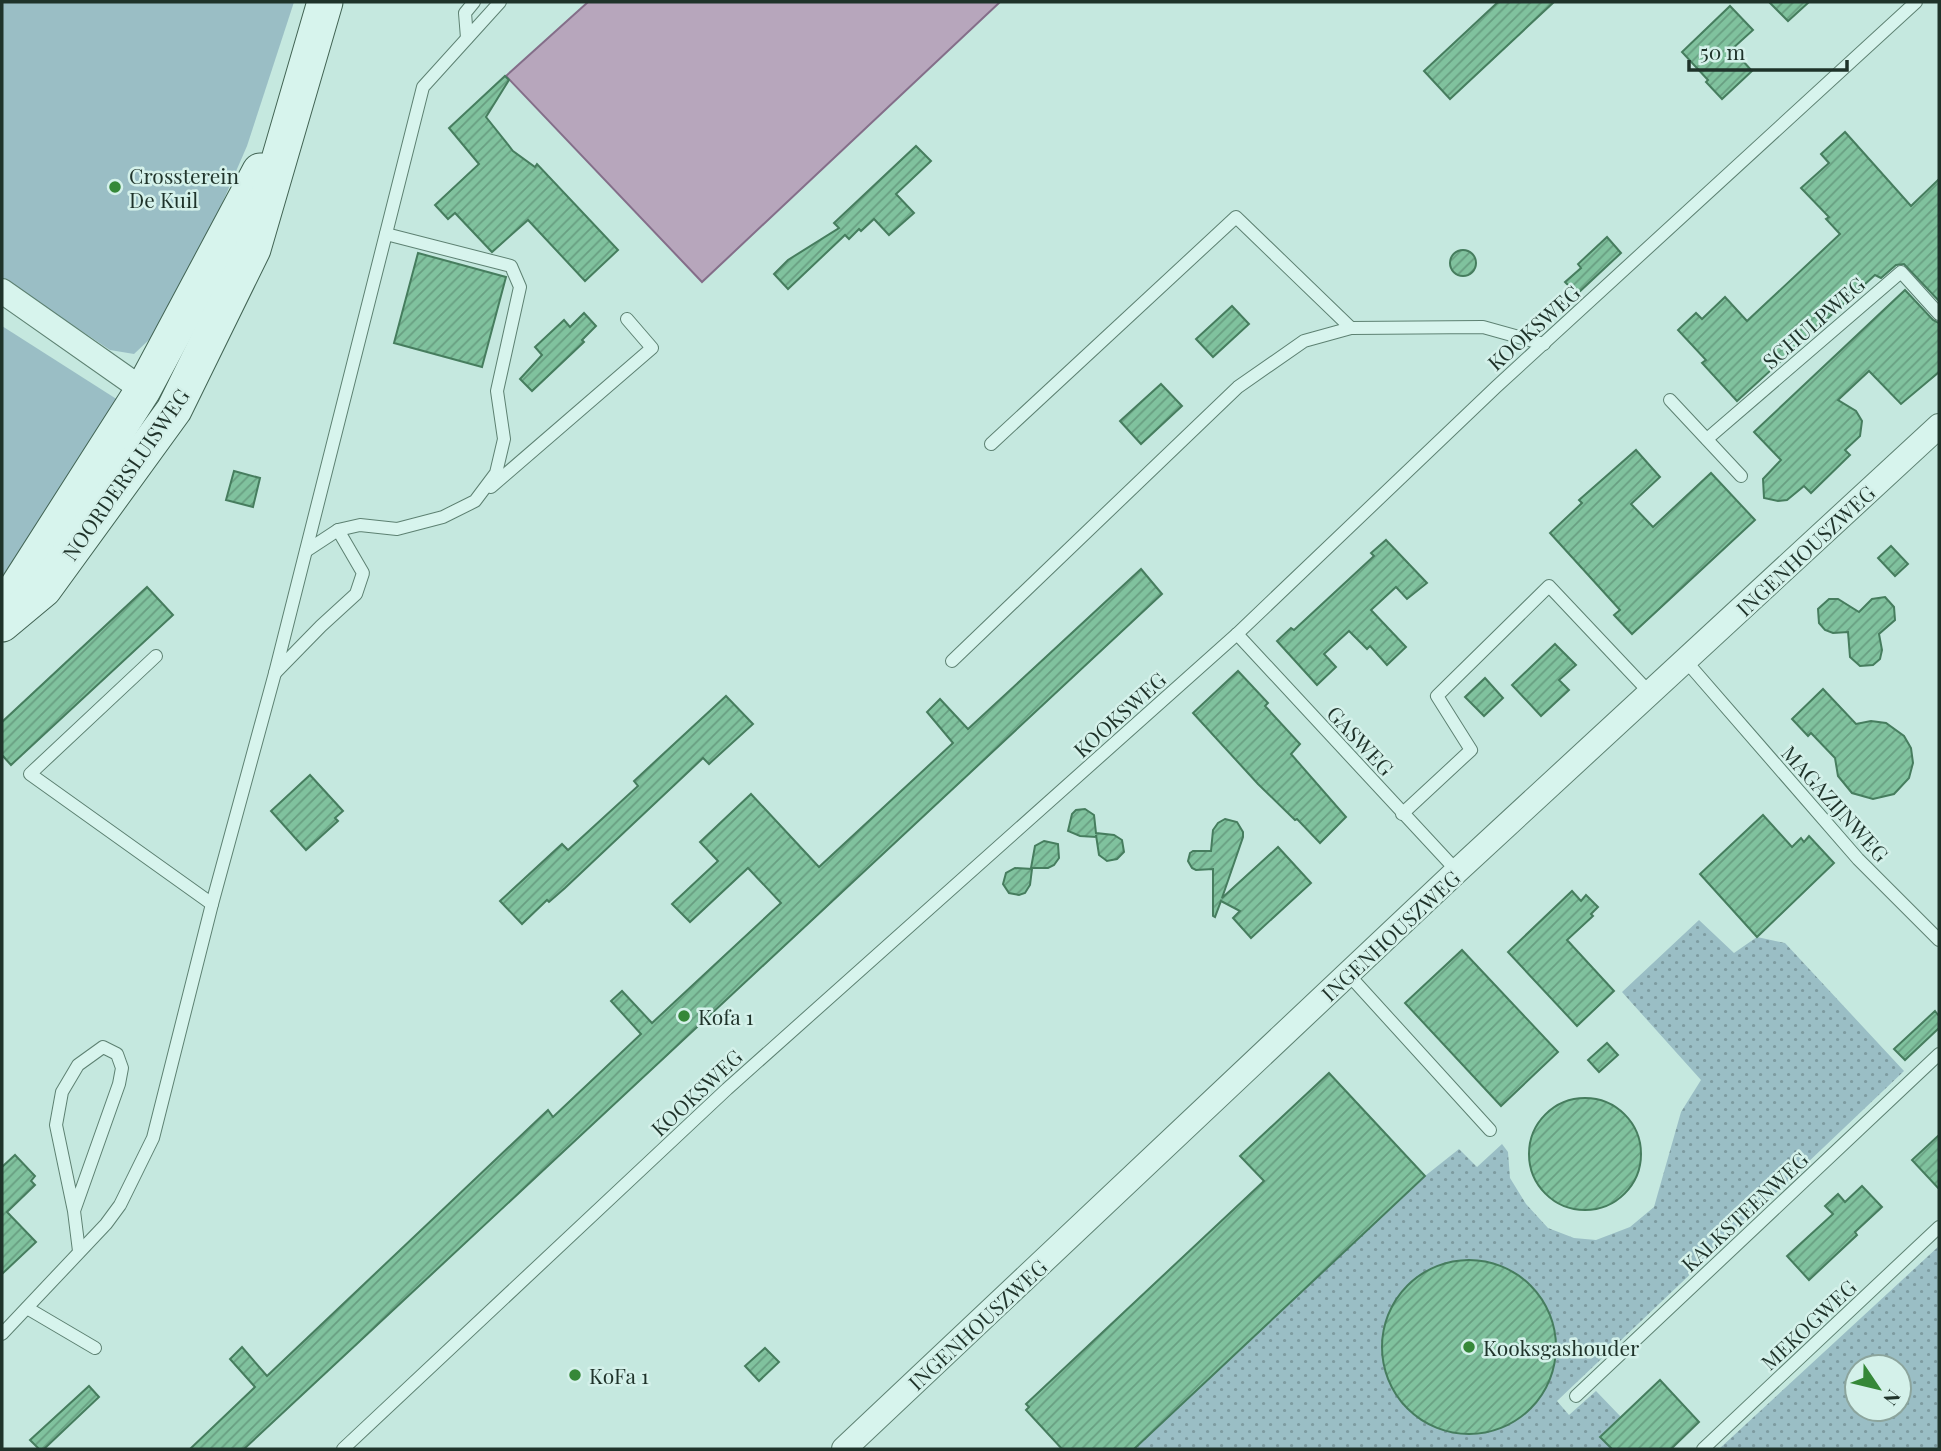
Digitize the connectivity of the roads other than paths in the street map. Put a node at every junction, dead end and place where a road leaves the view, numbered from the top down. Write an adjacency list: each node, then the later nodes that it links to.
1 (325, 2): 6 (street, NOORDERSLUISWEG)
2 (474, 2): 5 (lane)
3 (500, 2): 5 (lane)
4 (1916, 2): 12 (lane, KOOKSWEG)
5 (467, 38): 7 (lane)
6 (292, 109): 13 (street, NOORDERSLUISWEG); 15 (street, NOORDERSLUISWEG)
7 (386, 234): 20 (lane); 22 (lane)
8 (2, 291): 13 (street)
9 (1939, 314): 17 (lane, SCHULPWEG)
10 (626, 319): 20 (lane)
11 (1351, 328): 12 (lane); 18 (lane); 28 (lane)
12 (1544, 344): 25 (lane, KOOKSWEG)
13 (143, 390): 15 (street); 23 (street, NOORDERSLUISWEG)
14 (1670, 400): 17 (lane)
15 (174, 410): 24 (street, NOORDERSLUISWEG)
16 (1939, 426): 27 (street, INGENHOUSZWEG)
17 (1707, 439): 19 (lane)
18 (991, 444)
19 (1741, 476)
20 (475, 500): 21 (lane)
21 (338, 530): 22 (lane); 29 (lane)
22 (306, 551): 29 (lane)
23 (2, 611)
24 (2, 624)
25 (1237, 634): 31 (lane, GASWEG); 45 (lane, KOOKSWEG)
26 (156, 656): 33 (lane)
27 (1685, 660): 30 (street, INGENHOUSZWEG); 34 (lane, MAGAZIJNWEG)
28 (952, 662)
29 (275, 673): 33 (lane)
30 (1650, 693): 31 (lane); 32 (street, INGENHOUSZWEG)
31 (1402, 814): 32 (lane, GASWEG)
32 (1458, 871): 35 (street, INGENHOUSZWEG)
33 (212, 904): 40 (lane)
34 (1939, 940)
35 (1348, 974): 37 (lane); 46 (street, INGENHOUSZWEG)
36 (1939, 1054): 44 (lane, KALKSTEENWEG)
37 (1490, 1130)
38 (74, 1211): 38 (lane); 40 (lane)
39 (1939, 1227): 47 (lane, MEKOGWEG)
40 (79, 1251): 41 (lane)
41 (27, 1308): 42 (lane); 43 (lane)
42 (2, 1334)
43 (95, 1348)
44 (1576, 1395)
45 (343, 1449)
46 (844, 1449)
47 (1703, 1449)

